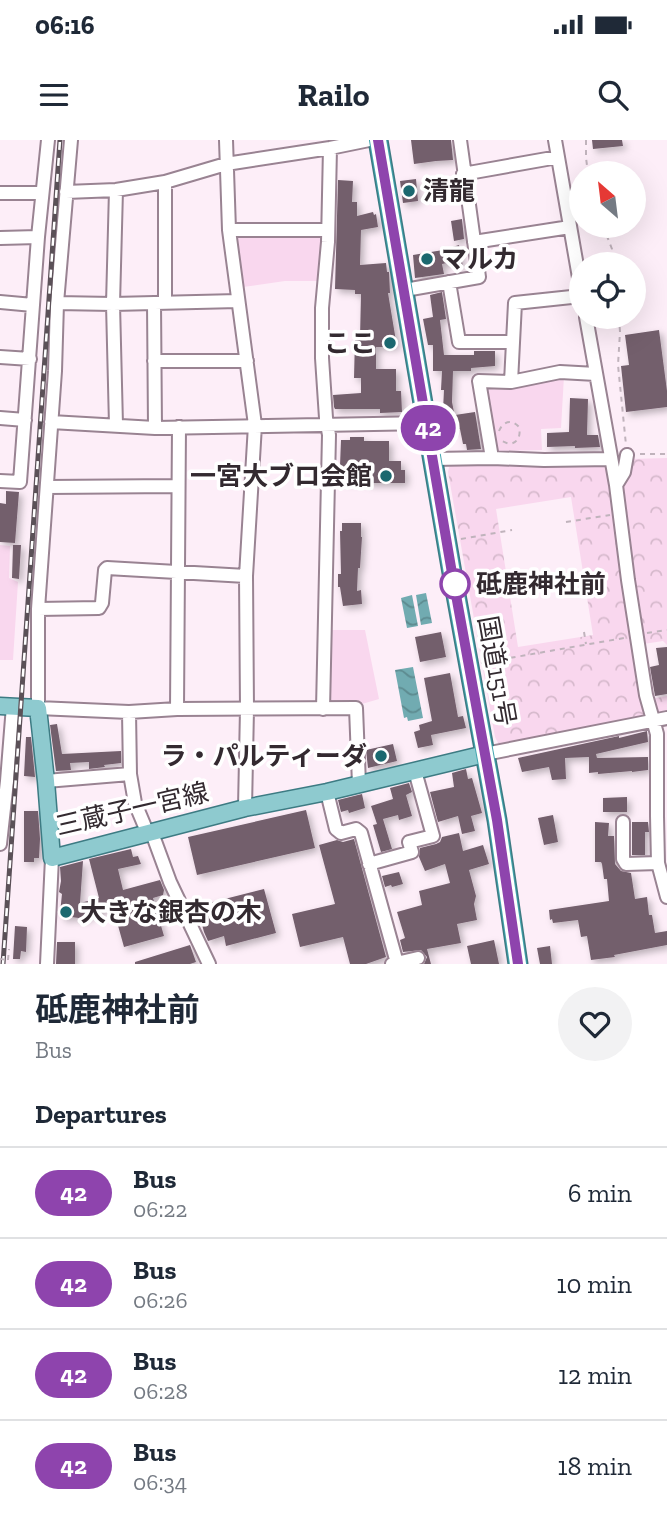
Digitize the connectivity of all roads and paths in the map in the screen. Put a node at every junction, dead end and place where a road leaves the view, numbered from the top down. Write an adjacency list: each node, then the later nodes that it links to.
1 (48, 140): 18 (street)
2 (71, 140): 16 (street)
3 (226, 140): 12 (street)
4 (369, 140): 9 (street)
5 (378, 140): 27 (highway, 国道151号)
6 (460, 140): 13 (street)
7 (555, 140): 10 (street)
8 (586, 140): 11 (path)
9 (330, 148): 12 (street); 22 (street)
10 (558, 157): 13 (street); 19 (street)
11 (586, 161)
12 (226, 164): 14 (street); 21 (street)
13 (463, 174): 25 (street)
14 (164, 182): 15 (street); 32 (street)
15 (117, 190): 16 (street); 33 (street)
16 (66, 192): 31 (street)
17 (0, 193): 18 (street)
18 (42, 193): 23 (street)
19 (569, 221)
20 (569, 227): 25 (street)
21 (229, 230): 22 (street); 29 (street)
22 (328, 230): 49 (street)
23 (38, 237): 24 (street); 34 (street)
24 (0, 238)
25 (474, 242): 26 (street)
26 (449, 282): 27 (street); 37 (street)
27 (405, 290): 52 (highway, 国道151号)
28 (569, 297): 37 (street)
29 (239, 301): 32 (street); 41 (street)
30 (0, 302): 34 (street)
31 (57, 303): 33 (street); 46 (street)
32 (159, 303): 33 (street); 40 (street)
33 (113, 304): 47 (street)
34 (33, 305): 39 (street)
35 (588, 329): 42 (street)
36 (620, 329): 54 (path)
37 (512, 342): 43 (street)
38 (0, 357): 39 (street)
39 (30, 359): 45 (street)
40 (155, 361): 41 (street); 51 (street)
41 (247, 361): 48 (street)
42 (596, 374): 43 (street); 57 (street)
43 (511, 382): 56 (street)
44 (0, 418): 45 (street)
45 (25, 420): 58 (street)
46 (51, 422): 47 (street); 61 (street)
47 (116, 425): 51 (street)
48 (255, 425): 49 (street); 50 (street); 67 (street)
49 (328, 425): 52 (street); 78 (street)
50 (179, 427): 51 (street); 60 (street)
51 (155, 428)
52 (431, 428): 55 (highway, 国道151号)
53 (501, 440): 53 (path)
54 (626, 455): 59 (street)
55 (433, 458): 56 (street); 82 (highway, 国道151号)
56 (492, 458): 57 (street)
57 (611, 459): 59 (street)
58 (0, 481)
59 (616, 485): 62 (street)
60 (177, 486): 61 (street); 66 (street)
61 (47, 487): 68 (street)
62 (620, 514): 63 (path); 71 (street)
63 (566, 522)
64 (512, 530): 65 (path)
65 (457, 540)
66 (177, 572): 67 (street); 68 (street); 76 (street)
67 (246, 576): 77 (street)
68 (38, 609): 75 (street)
69 (667, 630): 71 (path)
70 (584, 632): 72 (path)
71 (636, 635): 72 (path); 81 (street)
72 (586, 644): 73 (path)
73 (480, 663)
74 (6, 706): 75 (main road); 92 (street)
75 (38, 708): 79 (street); 85 (main road, 三蔵子一宮線)
76 (177, 709): 77 (street); 79 (street)
77 (247, 709): 78 (street); 89 (street)
78 (323, 709): 86 (street)
79 (130, 712): 84 (street)
80 (667, 718): 81 (street)
81 (653, 721): 82 (street); 87 (street)
82 (485, 754): 83 (main road, 三蔵子一宮線); 103 (highway, 国道151号)
83 (415, 771): 86 (main road, 三蔵子一宮線); 95 (street)
84 (130, 774): 85 (street); 91 (street)
85 (46, 781): 93 (main road, 三蔵子一宮線)
86 (359, 784): 88 (main road, 三蔵子一宮線)
87 (662, 786): 94 (street)
88 (327, 792): 89 (main road, 三蔵子一宮線); 95 (street)
89 (245, 808): 91 (main road, 三蔵子一宮線)
90 (622, 822): 94 (street)
91 (150, 833): 93 (main road, 三蔵子一宮線); 102 (street)
92 (0, 844)
93 (52, 858): 101 (street)
94 (658, 863): 96 (street)
95 (369, 864): 100 (street)
96 (667, 897)
97 (9, 949): 99 (path, bridge)
98 (418, 958): 100 (street)
99 (0, 959)
100 (395, 963)
101 (47, 964)
102 (209, 964)
103 (518, 964)

